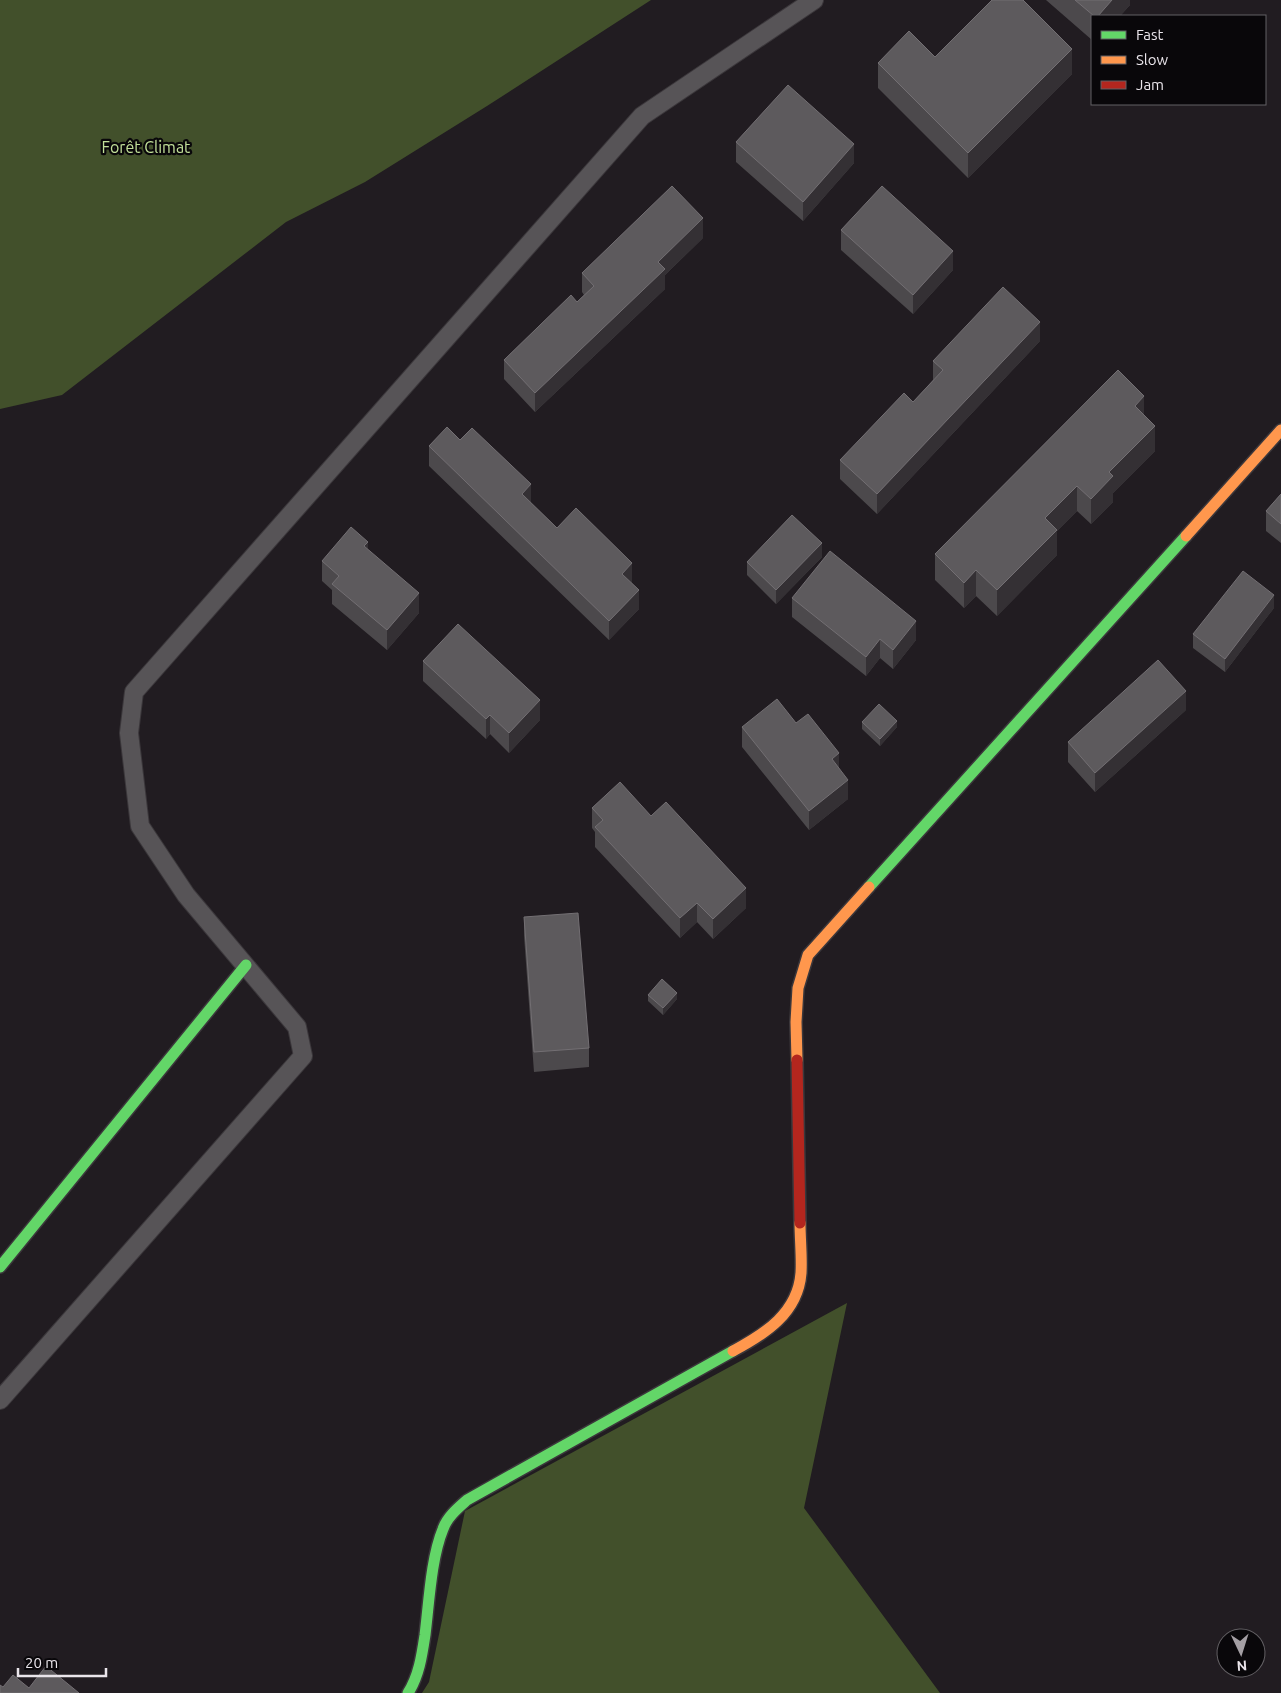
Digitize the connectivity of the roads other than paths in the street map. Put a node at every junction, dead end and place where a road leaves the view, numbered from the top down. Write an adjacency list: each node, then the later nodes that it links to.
1 (814, 0): 3 (lane)
2 (1281, 430): 6 (street)
3 (246, 965): 4 (street); 5 (lane)
4 (0, 1267)
5 (0, 1400)
6 (408, 1693)

